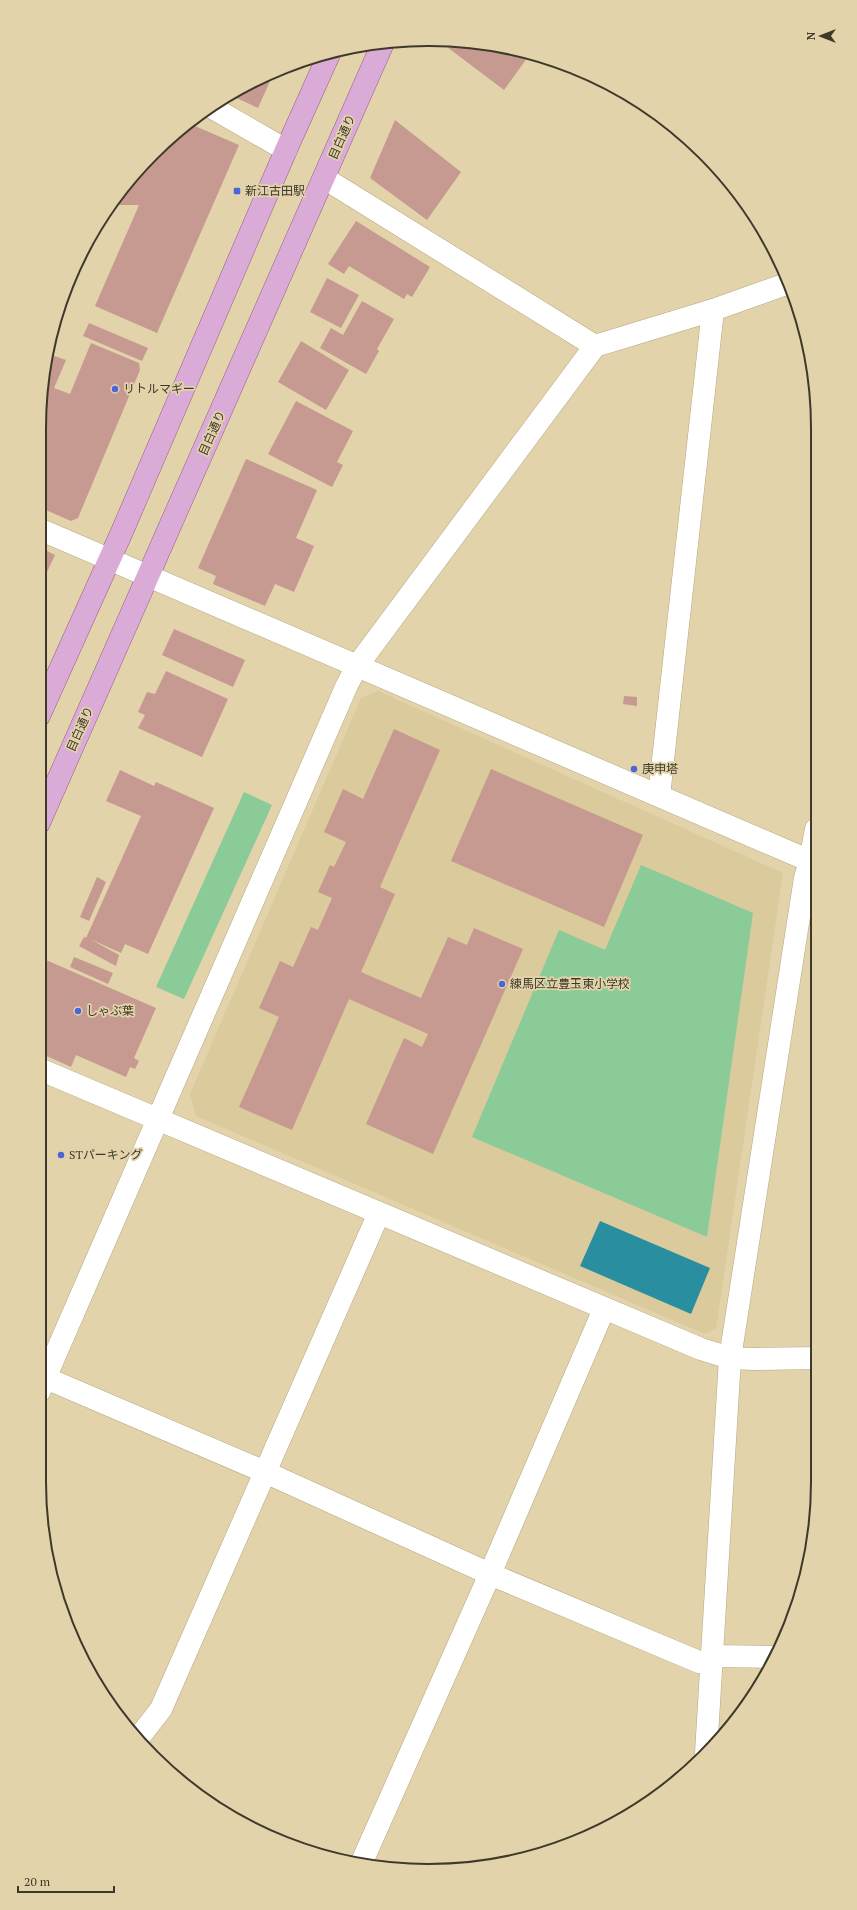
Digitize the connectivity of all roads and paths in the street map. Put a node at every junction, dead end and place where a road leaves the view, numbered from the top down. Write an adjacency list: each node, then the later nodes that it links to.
1 (380, 49): 5 (main road, 目白通り)
2 (326, 60): 4 (main road)
3 (217, 110): 4 (street)
4 (286, 150): 10 (main road)
5 (324, 178): 8 (street); 11 (main road, 目白通り)
6 (783, 285): 7 (street)
7 (713, 310): 8 (street); 14 (street)
8 (594, 346): 12 (street)
9 (46, 532): 10 (street)
10 (110, 558): 11 (street); 13 (main road)
11 (147, 575): 12 (street); 15 (main road, 目白通り)
12 (357, 666): 14 (street); 19 (street)
13 (46, 700)
14 (659, 796): 16 (street)
15 (46, 807)
16 (811, 861)
17 (811, 866): 22 (street)
18 (46, 1072): 19 (street)
19 (158, 1120): 20 (street); 24 (street)
20 (379, 1213): 21 (street); 26 (street)
21 (604, 1309): 22 (street); 27 (street)
22 (730, 1358): 23 (street); 29 (street)
23 (811, 1358)
24 (46, 1372)
25 (46, 1383): 26 (street)
26 (265, 1472): 27 (street); 30 (street)
27 (490, 1574): 29 (street); 32 (street)
28 (769, 1657): 29 (street)
29 (711, 1660): 31 (street)
30 (141, 1734)
31 (706, 1744)
32 (363, 1859)

